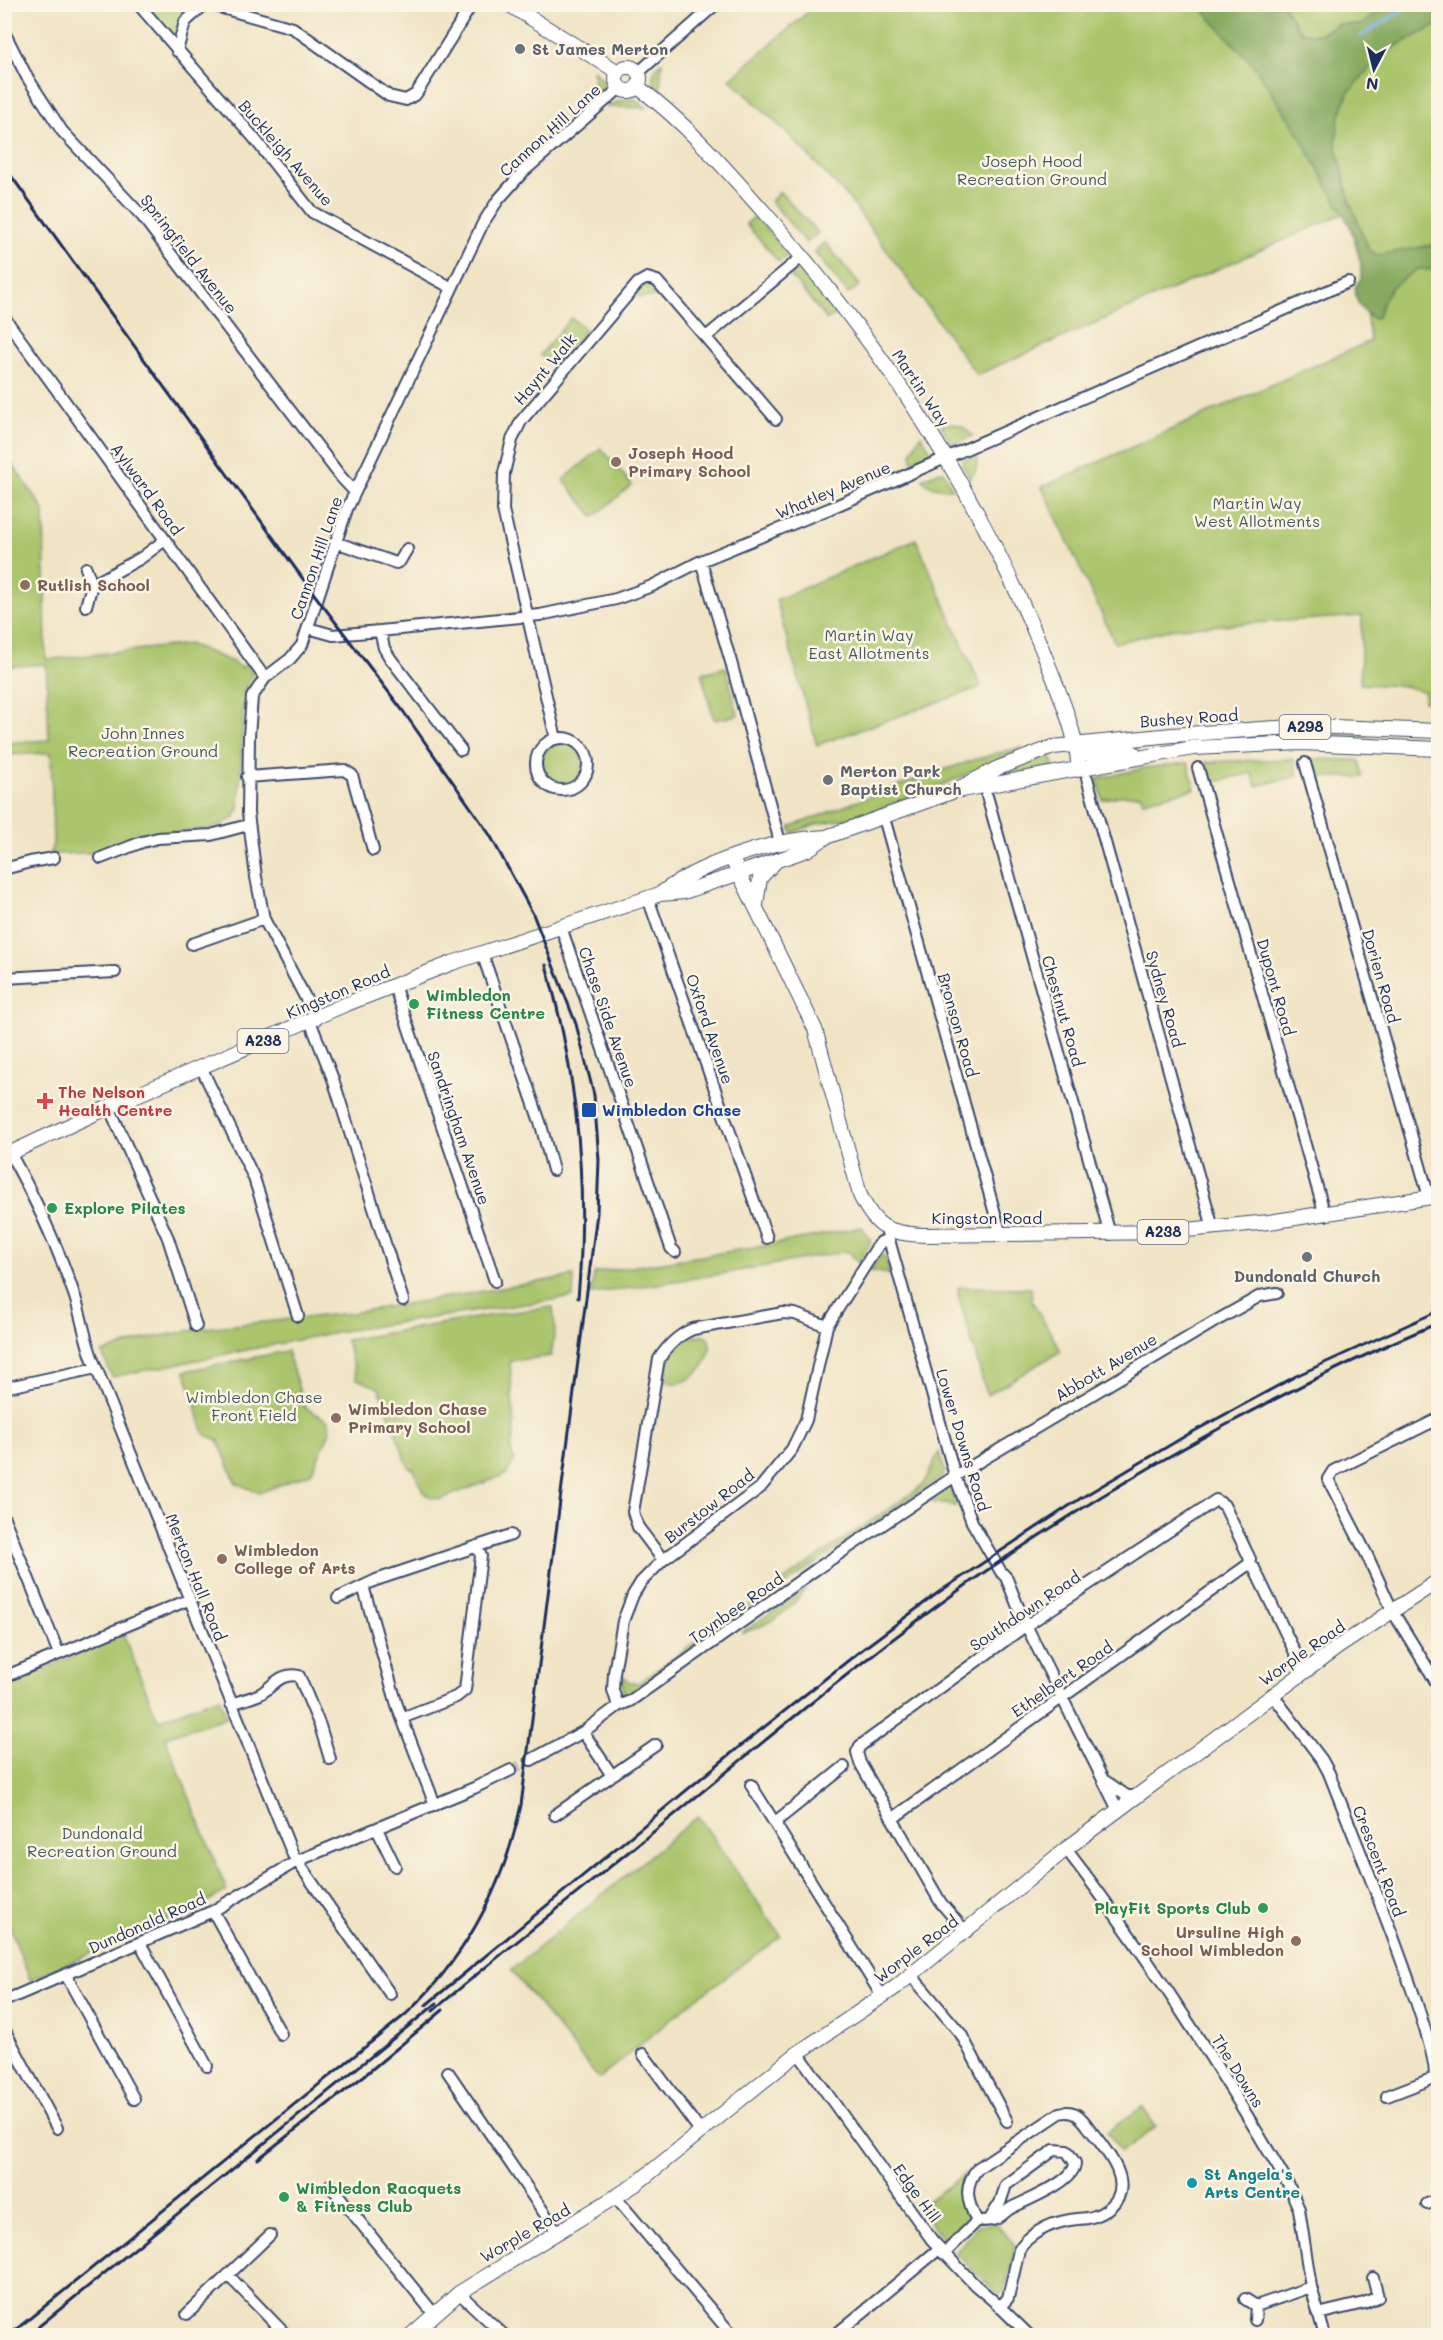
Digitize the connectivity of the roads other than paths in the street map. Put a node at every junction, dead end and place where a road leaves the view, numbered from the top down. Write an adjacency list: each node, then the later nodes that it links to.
1 (138, 4): 7 (street, Buckleigh Avenue)
2 (206, 4): 3 (street); 7 (street)
3 (472, 4)
4 (508, 4): 8 (main road)
5 (716, 4): 9 (street)
6 (4, 32): 19 (street, Springfield Avenue)
7 (177, 51): 14 (street, Buckleigh Avenue)
8 (618, 72): 9 (main road); 11 (main road)
9 (639, 72): 10 (main road)
10 (638, 87): 11 (main road); 12 (main road, Martin Way)
11 (620, 88): 14 (street, Cannon Hill Lane)
12 (802, 256): 16 (street); 18 (main road, Martin Way)
13 (1348, 282): 18 (street, Whatley Avenue)
14 (452, 288): 19 (street, Cannon Hill Lane)
15 (4, 317): 20 (street, Aylward Road)
16 (706, 337): 17 (street, Haynt Walk); 27 (street, Haynt Walk)
17 (776, 419)
18 (946, 458): 23 (street, Whatley Avenue); 33 (main road, Martin Way)
19 (355, 492): 21 (street, Cannon Hill Lane)
20 (165, 540): 25 (street); 30 (street, Aylward Road)
21 (335, 542): 22 (street); 28 (street, Cannon Hill Lane)
22 (407, 549)
23 (701, 561): 27 (street, Whatley Avenue); 46 (street)
24 (86, 568): 25 (street)
25 (92, 585): 26 (street)
26 (86, 606)
27 (528, 616): 29 (street, Whatley Avenue); 32 (street)
28 (308, 628): 29 (street, Whatley Avenue); 30 (street, Cannon Hill Lane)
29 (380, 631): 35 (street)
30 (265, 678): 40 (street, Cannon Hill Lane)
31 (1438, 731): 33 (main road, Bushey Road / A298)
32 (556, 739): 32 (street)
33 (1076, 746): 36 (main road, Bushey Road); 39 (main road, Martin Way); 41 (main road, Bushey Road / A298)
34 (1438, 749): 36 (main road, Bushey Road / A298)
35 (461, 750)
36 (1153, 755): 39 (main road, Bushey Road / A298)
37 (1305, 763): 68 (street, Dorien Road)
38 (1198, 768): 69 (street, Dupont Road)
39 (1083, 774): 41 (main road, Bushey Road / A298); 70 (street, Sydney Road)
40 (248, 777): 43 (street, Cannon Hill Lane); 47 (street)
41 (952, 792): 45 (main road, Bushey Road / A298)
42 (987, 796): 72 (street, Chestnut Road)
43 (248, 825): 49 (street); 56 (street, Cannon Hill Lane)
44 (886, 825): 73 (street, Bronson Road)
45 (826, 837): 46 (main road, Bushey Road / A298); 51 (main road, Bushey Road / A298)
46 (780, 842): 50 (main road, Bushey Road / A298)
47 (373, 850)
48 (54, 858): 52 (street)
49 (101, 858)
50 (732, 859): 53 (main road); 54 (main road, Kingston Road / A238)
51 (778, 860): 53 (main road, Bushey Road / A298); 55 (main road)
52 (4, 869)
53 (738, 872): 54 (main road, Kingston Road / A238); 55 (main road)
54 (654, 896): 57 (main road, Kingston Road / A238); 74 (street, Oxford Avenue)
55 (755, 908): 71 (main road)
56 (264, 919): 58 (street); 63 (street, Cannon Hill Lane)
57 (561, 927): 59 (main road, Kingston Road / A238); 75 (street, Chase Side Avenue)
58 (192, 944)
59 (482, 954): 62 (main road, Kingston Road / A238); 67 (street)
60 (115, 972): 61 (street)
61 (4, 978)
62 (394, 985): 63 (main road, Kingston Road / A238); 76 (street, Sandringham Avenue)
63 (313, 1019): 64 (main road, Kingston Road / A238); 78 (street, Cannon Hill Lane)
64 (201, 1067): 65 (main road, Kingston Road / A238); 79 (street)
65 (109, 1107): 66 (main road, Kingston Road / A238); 80 (street)
66 (6, 1153): 82 (street, Merton Hall Road)
67 (553, 1170)
68 (1434, 1197): 69 (main road, Kingston Road / A238)
69 (1325, 1215): 70 (main road, Kingston Road / A238)
70 (1213, 1228): 72 (main road, Kingston Road / A238)
71 (887, 1234): 73 (main road, Kingston Road / A238); 81 (street, Burstow Road); 85 (street, Lower Downs Road)
72 (1110, 1234): 73 (main road, Kingston Road / A238)
73 (1001, 1235)
74 (767, 1238)
75 (675, 1252)
76 (495, 1281)
77 (1277, 1293): 85 (street, Abbott Avenue)
78 (403, 1300)
79 (298, 1316)
80 (196, 1326)
81 (827, 1326): 89 (street, Burstow Road); 89 (street)
82 (96, 1368): 83 (street); 94 (street, Merton Hall Road)
83 (4, 1388)
84 (1438, 1419): 95 (street)
85 (955, 1476): 96 (street, Lower Downs Road); 104 (street, Toynbee Road)
86 (4, 1518): 97 (street)
87 (511, 1535): 88 (street)
88 (477, 1546): 92 (street); 105 (street)
89 (663, 1560): 104 (street, Burstow Road)
90 (1249, 1564): 96 (street, Southdown Road); 98 (street); 102 (street, Ethelbert Road)
91 (1438, 1581): 95 (main road, Worple Road)
92 (363, 1586): 93 (street); 105 (street)
93 (338, 1598)
94 (188, 1600): 97 (street); 103 (street, Merton Hall Road)
95 (1393, 1612): 98 (main road, Worple Road); 100 (street)
96 (1026, 1626): 102 (street, Lower Downs Road); 119 (street, Southdown Road)
97 (59, 1654): 99 (street)
98 (1304, 1671): 101 (main road, Worple Road)
99 (4, 1677)
100 (1438, 1685)
101 (1272, 1694): 115 (main road, Worple Road); 139 (street, Crescent Road)
102 (1062, 1697): 113 (street, Lower Downs Road); 119 (street, Ethelbert Road)
103 (231, 1704): 108 (street); 123 (street, Merton Hall Road)
104 (618, 1706): 106 (street, Toynbee Road)
105 (402, 1718): 116 (street)
106 (583, 1732): 109 (street, Toynbee Road); 112 (street)
107 (656, 1745): 112 (street)
108 (330, 1759)
109 (531, 1760)
110 (844, 1767): 120 (street)
111 (511, 1770): 116 (street)
112 (610, 1774): 118 (street)
113 (1101, 1777): 115 (street, Lower Downs Road); 117 (street, Lower Downs Road)
114 (751, 1785): 120 (street)
115 (1137, 1796): 117 (main road, Worple Road)
116 (435, 1805): 121 (street)
117 (1118, 1810): 122 (main road, Worple Road)
118 (555, 1815)
119 (892, 1819): 126 (street)
120 (777, 1823): 131 (street)
121 (377, 1829): 123 (street); 124 (street)
122 (1066, 1849): 126 (main road, Worple Road); 154 (street, The Downs)
123 (297, 1861): 125 (street, Dundonald Road); 130 (street, Merton Hall Road)
124 (395, 1866)
125 (213, 1911): 127 (street, Dundonald Road); 134 (street)
126 (966, 1932): 129 (main road, Worple Road)
127 (140, 1943): 128 (street, Dundonald Road); 137 (street)
128 (66, 1975): 132 (street, Dundonald Road); 141 (street)
129 (911, 1975): 131 (main road, Worple Road); 142 (street)
130 (390, 1994)
131 (882, 1996): 135 (main road, Worple Road)
132 (4, 2001)
133 (4, 2029): 143 (street)
134 (281, 2034)
135 (798, 2053): 144 (main road, Worple Road); 151 (street, Edge Hill)
136 (643, 2054): 144 (street)
137 (207, 2066)
138 (448, 2072): 149 (street)
139 (1437, 2075): 140 (street)
140 (1387, 2096)
141 (134, 2099)
142 (1007, 2121)
143 (57, 2128)
144 (701, 2132): 146 (main road, Worple Road)
145 (330, 2185): 160 (street)
146 (616, 2198): 149 (main road, Worple Road); 166 (street)
147 (990, 2219): 147 (street); 148 (street)
148 (977, 2221): 151 (street); 158 (street)
149 (558, 2234): 155 (main road, Worple Road)
150 (270, 2235): 152 (street)
151 (942, 2251): 158 (street, Edge Hill); 167 (street)
152 (228, 2275): 159 (street); 163 (street)
153 (1373, 2278): 161 (street)
154 (1311, 2287): 157 (street); 161 (street, The Downs)
155 (459, 2293): 160 (main road, Worple Road); 165 (street)
156 (1245, 2299): 157 (street)
157 (1257, 2306): 162 (street)
158 (1000, 2307): 168 (street, Edge Hill)
159 (187, 2314)
160 (434, 2314): 164 (main road, Worple Road)
161 (1318, 2314): 169 (street, The Downs)
162 (1255, 2320)
163 (287, 2336)
164 (410, 2336)
165 (505, 2336)
166 (733, 2336)
167 (834, 2336)
168 (1029, 2336)
169 (1325, 2336)

